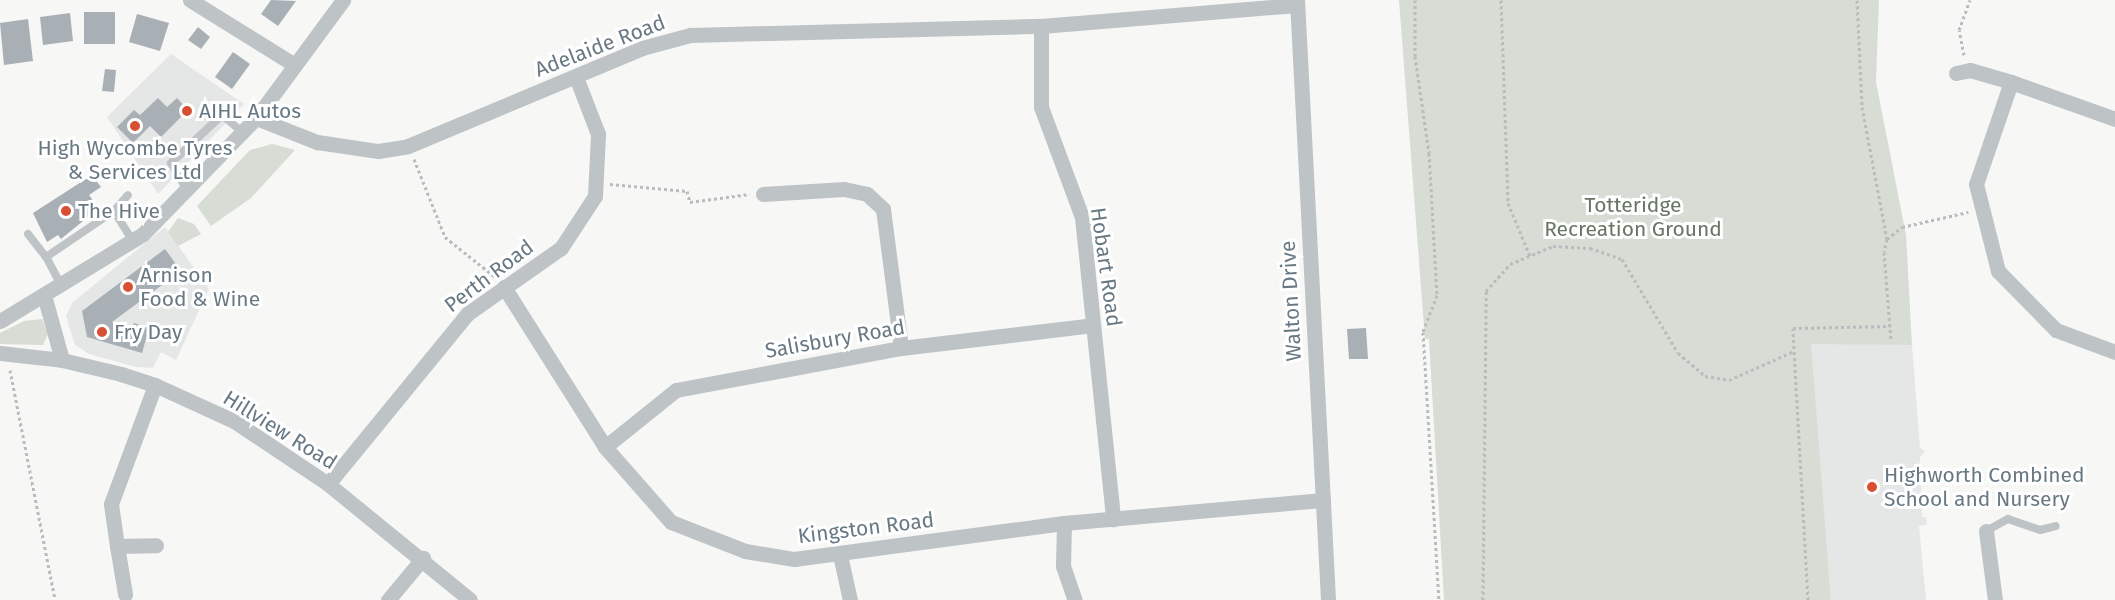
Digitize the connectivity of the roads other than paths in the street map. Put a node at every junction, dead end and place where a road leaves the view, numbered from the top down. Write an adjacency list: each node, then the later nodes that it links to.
1 (190, 0): 5 (street)
2 (343, 0): 5 (street)
3 (1297, 3): 4 (street, Adelaide Road); 31 (street, Walton Drive)
4 (1041, 26): 7 (street, Adelaide Road); 23 (street, Hobart Road)
5 (295, 65): 9 (street)
6 (1963, 72): 8 (street)
7 (576, 77): 9 (street, Adelaide Road); 20 (street, Perth Road)
8 (2011, 82): 10 (street); 25 (street)
9 (256, 118): 11 (street)
10 (2115, 119)
11 (243, 132): 12 (street); 12 (lane)
12 (188, 190): 17 (street)
13 (763, 194): 24 (street)
14 (128, 195): 15 (lane)
15 (114, 211): 17 (lane); 18 (lane)
16 (28, 234): 18 (lane)
17 (132, 240): 19 (street)
18 (46, 256): 19 (lane)
19 (61, 285): 21 (street)
20 (505, 286): 29 (street, Kingston Road); 30 (street, Perth Road)
21 (44, 296): 22 (street); 27 (street)
22 (0, 321)
23 (1093, 325): 24 (street, Salisbury Road); 32 (street, Hobart Road)
24 (901, 348): 29 (street, Salisbury Road)
25 (2115, 351)
26 (4, 353): 27 (street, Hillview Road)
27 (62, 360): 28 (street, Hillview Road)
28 (154, 385): 30 (street, Hillview Road); 37 (street)
29 (605, 447): 38 (street, Kingston Road)
30 (328, 484): 39 (street, Hillview Road)
31 (1323, 500): 32 (street, Kingston Road); 45 (street, Walton Drive)
32 (1113, 519): 33 (street, Kingston Road)
33 (1064, 523): 38 (street, Kingston Road); 44 (street)
34 (2056, 526): 35 (lane)
35 (1986, 531): 46 (street)
36 (156, 545): 37 (street)
37 (117, 546): 40 (street)
38 (840, 555): 43 (street)
39 (423, 558): 41 (street); 42 (street, Hillview Road)
40 (125, 594)
41 (388, 600)
42 (470, 600)
43 (850, 600)
44 (1075, 600)
45 (1328, 600)
46 (1995, 600)

